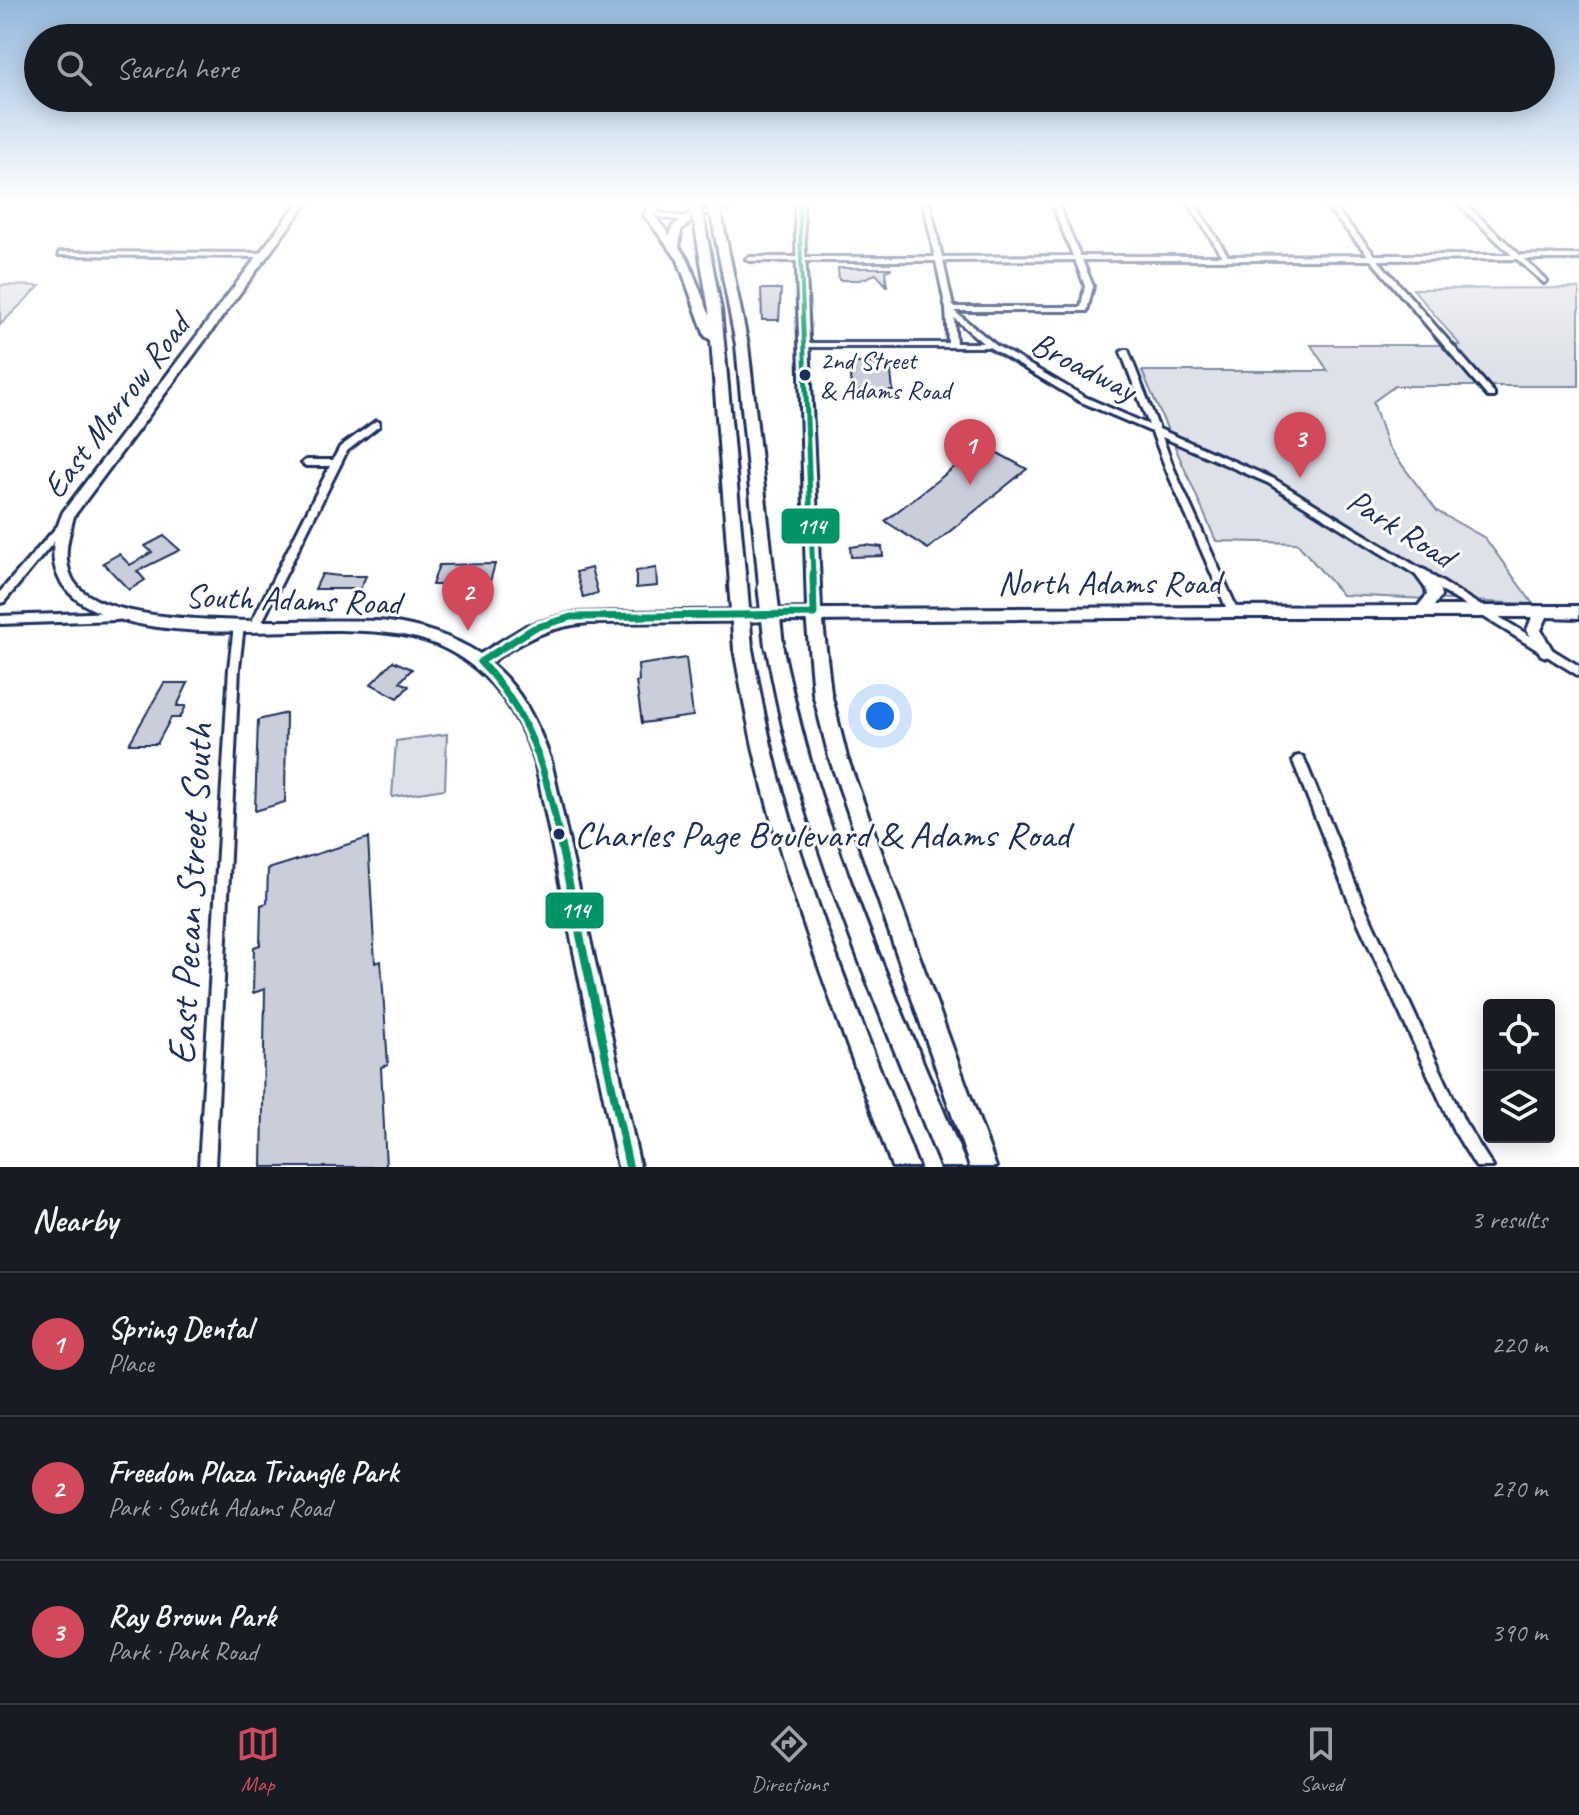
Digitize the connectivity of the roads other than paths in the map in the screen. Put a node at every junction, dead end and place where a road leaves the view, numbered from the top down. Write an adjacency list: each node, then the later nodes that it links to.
1 (261, 258): 25 (main road, East Morrow Road)
2 (680, 258): 19 (highway)
3 (704, 258): 19 (highway)
4 (725, 258): 44 (highway, bridge)
5 (1306, 258): 11 (street)
6 (1374, 258): 20 (street)
7 (1519, 258): 13 (street)
8 (749, 259): 12 (street)
9 (940, 259): 10 (street); 12 (street); 14 (street)
10 (1079, 259): 11 (street); 14 (street)
11 (1227, 259)
12 (802, 260): 15 (main road)
13 (1544, 281)
14 (951, 311): 16 (street); 17 (street, Broadway)
15 (804, 345): 16 (street); 33 (main road)
16 (952, 345): 17 (street)
17 (989, 345): 22 (street, Broadway)
18 (1125, 352): 22 (street)
19 (721, 364): 43 (highway, bridge)
20 (1491, 395)
21 (376, 424): 24 (street, East Pecan Street South)
22 (1157, 431): 26 (street, Park Road); 28 (street)
23 (306, 463): 24 (street)
24 (335, 463): 36 (street, East Pecan Street South)
25 (64, 524): 27 (street, East Morrow Road); 34 (main road, South Adams Road)
26 (1422, 574): 29 (main road); 30 (street, Park Road)
27 (0, 599)
28 (1233, 611): 29 (main road, North Adams Road); 33 (main road, North Adams Road)
29 (1421, 612): 30 (main road, North Adams Road)
30 (1485, 612): 31 (main road, North Adams Road); 37 (street, Park Road)
31 (1542, 612): 32 (main road, North Adams Road); 37 (main road)
32 (1579, 612)
33 (814, 614): 38 (main road, North Adams Road); 45 (highway)
34 (117, 616): 35 (street, South Adams Road); 36 (main road, South Adams Road)
35 (0, 620)
36 (247, 625): 38 (main road, South Adams Road); 41 (street, East Pecan Street South)
37 (1546, 651): 39 (street, Park Road)
38 (480, 662): 42 (main road, South Adams Road)
39 (1579, 672)
40 (1299, 761): 46 (street)
41 (207, 1167)
42 (629, 1167)
43 (905, 1167)
44 (954, 1167)
45 (983, 1167)
46 (1485, 1167)

